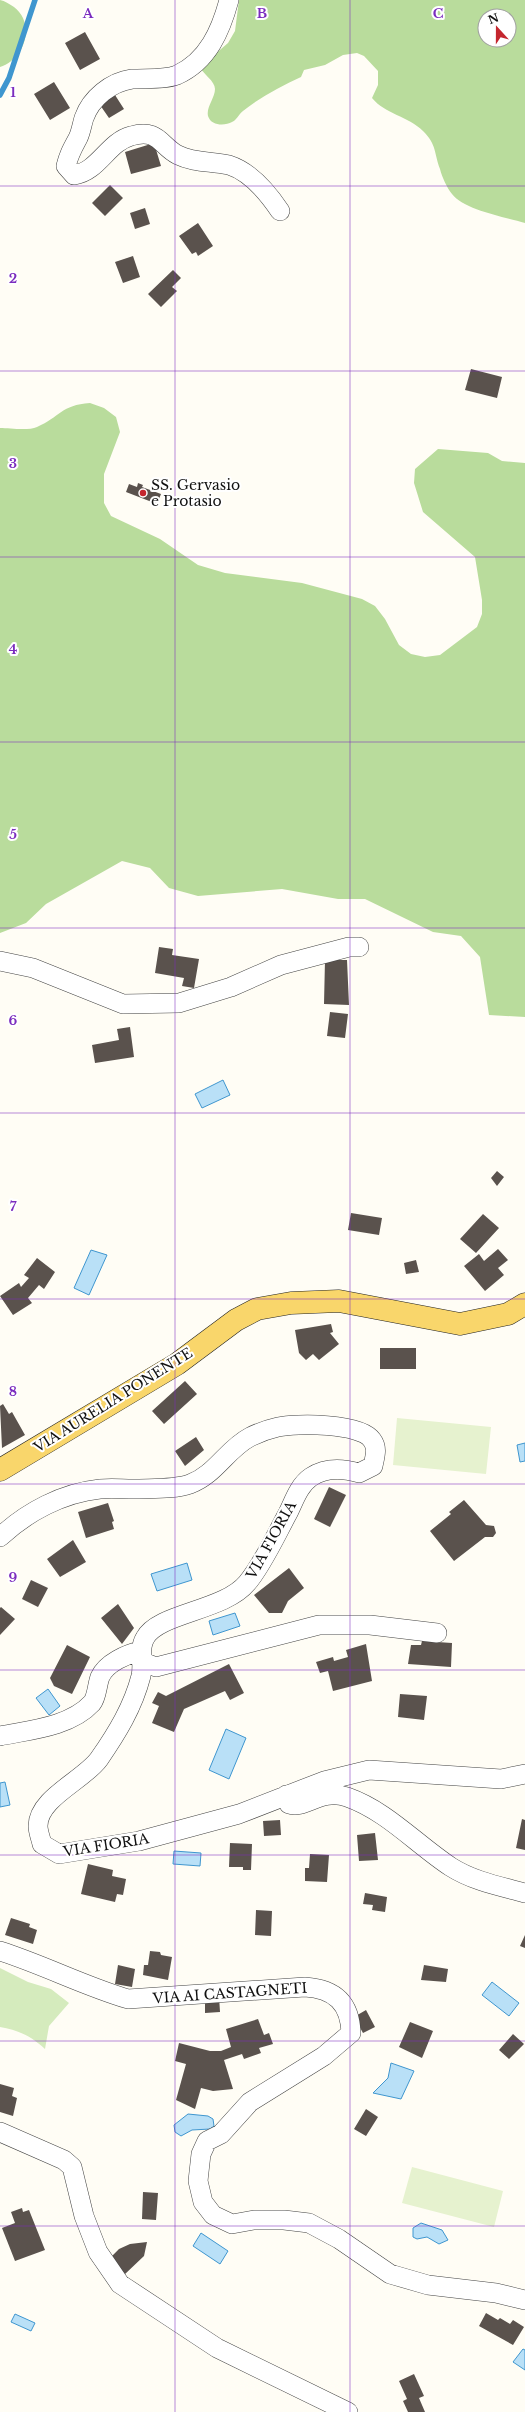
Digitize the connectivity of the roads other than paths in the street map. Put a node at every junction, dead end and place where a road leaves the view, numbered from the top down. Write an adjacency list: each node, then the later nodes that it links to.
1 (229, 0): 2 (street)
2 (280, 211)
3 (359, 947): 4 (street)
4 (0, 961)
5 (525, 1304): 6 (main road, VIA AURELIA PONENTE)
6 (0, 1470)
7 (0, 1537): 9 (street, VIA FIORIA)
8 (437, 1633): 9 (street)
9 (141, 1656): 10 (street); 12 (street, VIA FIORIA)
10 (0, 1736)
11 (525, 1774): 12 (street, VIA FIORIA)
12 (286, 1796): 13 (street)
13 (518, 1891): 14 (street)
14 (525, 1902)
15 (0, 1951): 17 (street, VIA AI CASTAGNETI)
16 (0, 2132): 18 (street)
17 (525, 2300)
18 (348, 2412)

